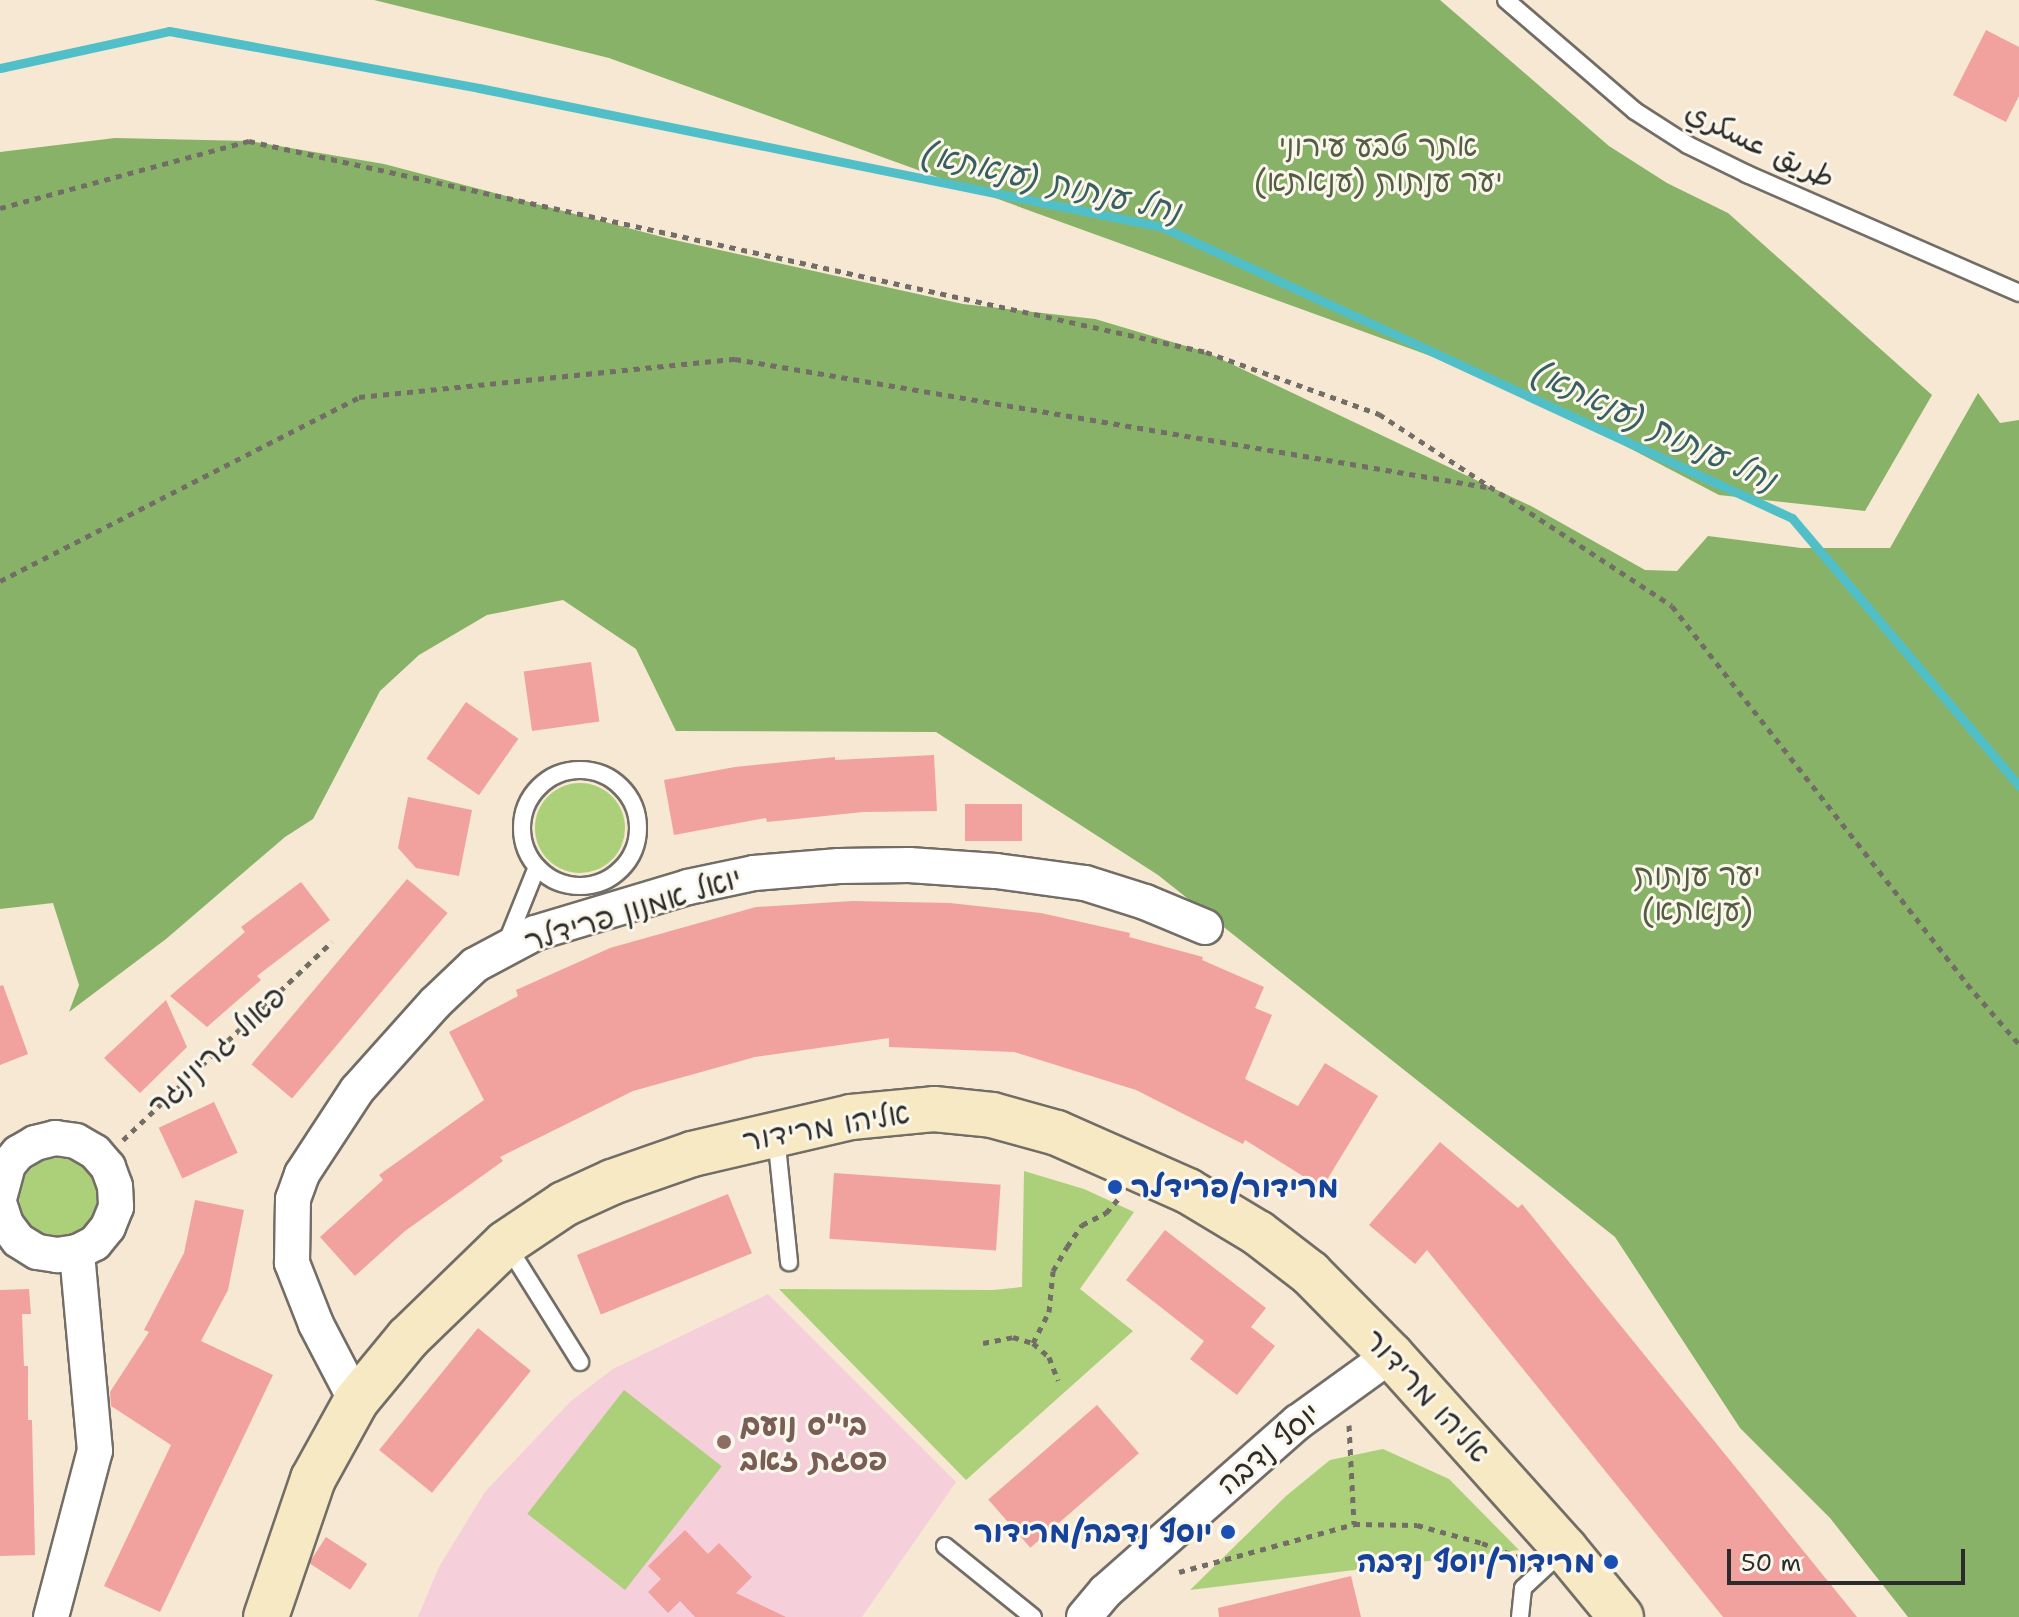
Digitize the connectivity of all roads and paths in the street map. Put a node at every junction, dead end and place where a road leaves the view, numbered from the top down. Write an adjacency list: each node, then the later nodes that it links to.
1 (1506, 0): 3 (lane, طريق عسكري)
2 (0, 208): 4 (path)
3 (2019, 293)
4 (1491, 488): 5 (path); 10 (path)
5 (0, 581)
6 (537, 867): 6 (lane); 9 (lane)
7 (1205, 927): 9 (street, יואל אמנון פרידלר)
8 (332, 942): 12 (path, פאול גרינינגר)
9 (503, 950): 25 (street, יואל אמנון פרידלר)
10 (2019, 1044)
11 (775, 1132): 13 (street, אליהו מרידור); 16 (street, אליהו מרידור); 18 (lane)
12 (102, 1160): 14 (street); 17 (street)
13 (1143, 1169): 20 (path); 21 (street, אליהו מרידור)
14 (0, 1195)
15 (0, 1206): 17 (street)
16 (506, 1243): 22 (lane); 25 (street, אליהו מרידור)
17 (77, 1252): 30 (street)
18 (789, 1262)
19 (983, 1343): 20 (path)
20 (1033, 1343): 23 (path)
21 (1391, 1355): 24 (street, יוסף נדבה); 28 (street, אליהו מרידור)
22 (580, 1362)
23 (1058, 1380)
24 (1347, 1387): 26 (path); 33 (street, יוסף נדבה)
25 (356, 1401): 31 (street, אליהו מרידור)
26 (1354, 1524): 28 (path); 29 (path)
27 (945, 1546): 32 (lane)
28 (1555, 1558): 34 (lane); 35 (street, אליהו מרידור)
29 (1167, 1575)
30 (51, 1617)
31 (266, 1617)
32 (1033, 1617)
33 (1084, 1617)
34 (1520, 1617)
35 (1621, 1617)

